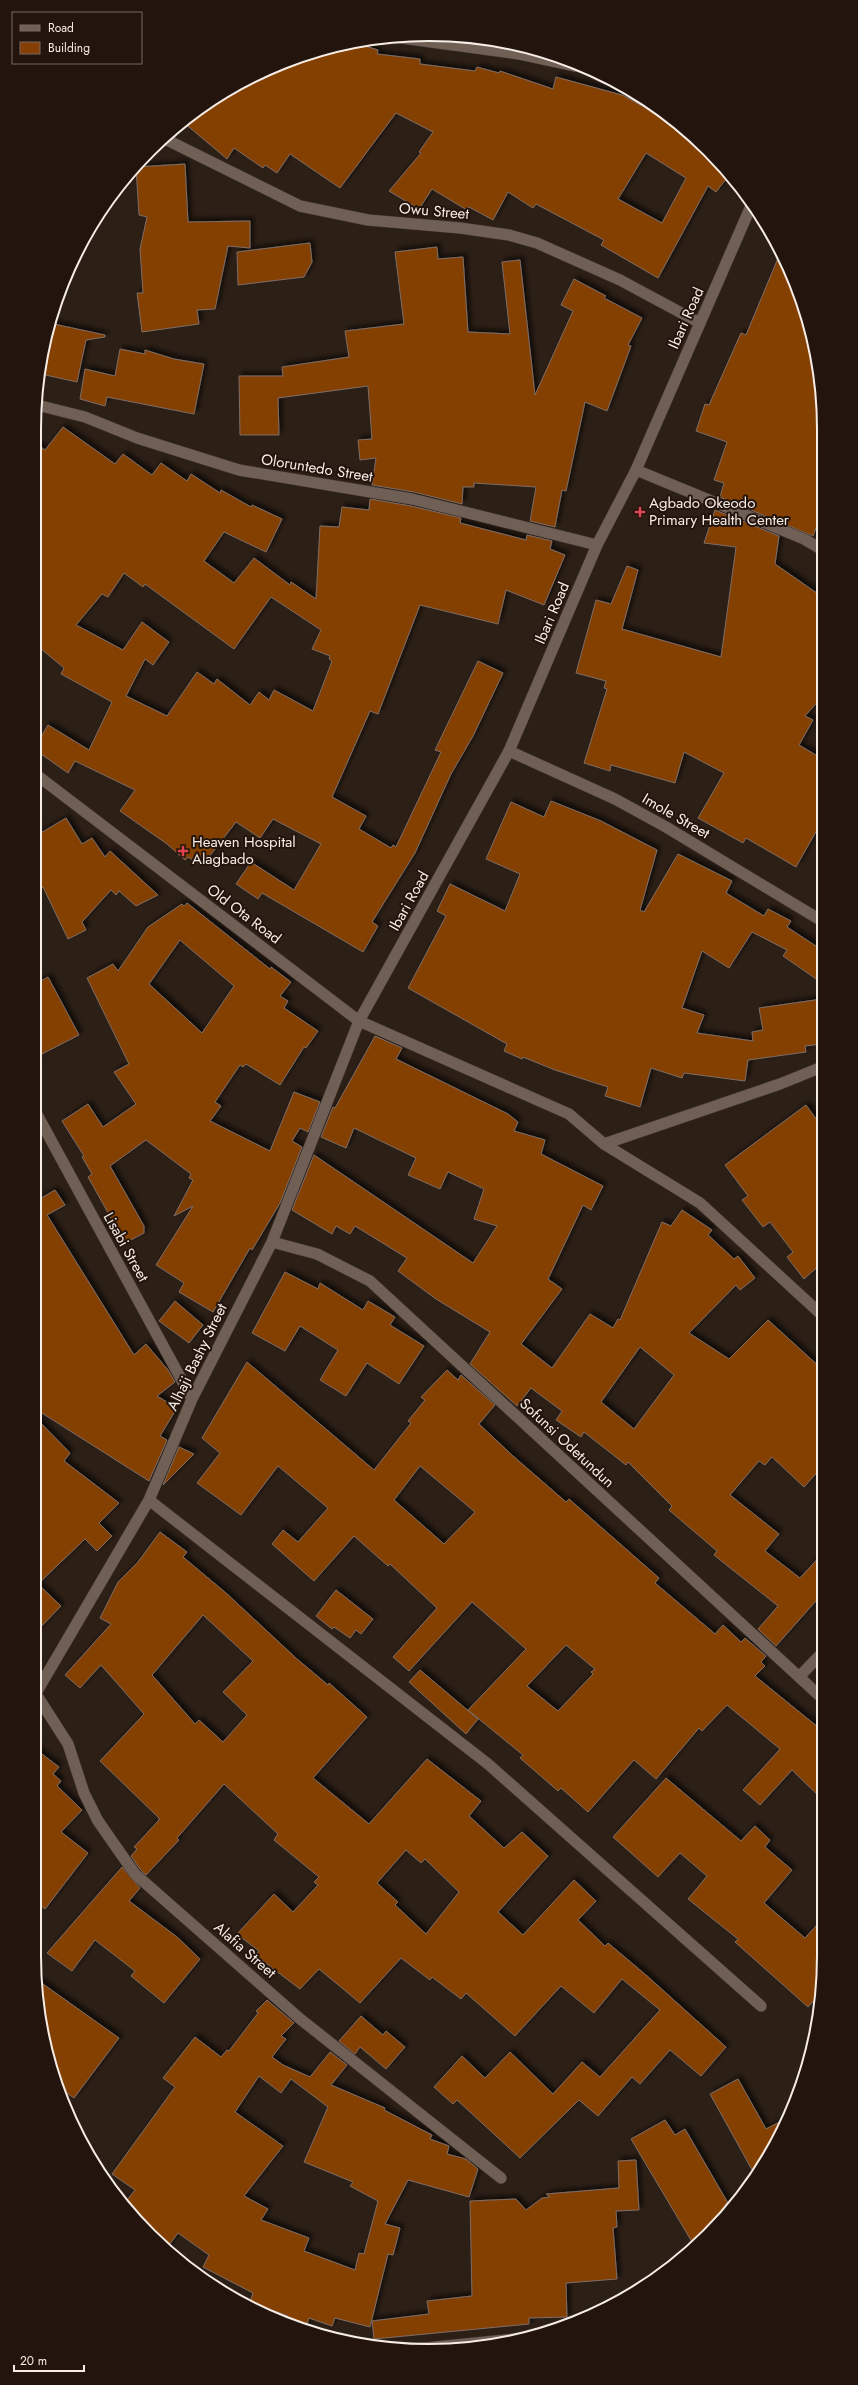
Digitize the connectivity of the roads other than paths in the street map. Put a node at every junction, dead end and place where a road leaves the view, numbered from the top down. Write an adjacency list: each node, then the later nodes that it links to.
1 (425, 41): 2 (street)
2 (548, 60)
3 (169, 141): 5 (street, Owu Street)
4 (751, 211): 5 (street, Ibari Road)
5 (700, 323): 7 (street, Ibari Road)
6 (42, 406): 8 (street, Oloruntedo Street)
7 (636, 470): 8 (street, Ibari Road); 9 (street)
8 (597, 545): 10 (street, Ibari Road)
9 (817, 547)
10 (509, 751): 12 (street, Imole Street); 13 (street, Ibari Road)
11 (41, 778): 13 (street, Old Ota Road)
12 (817, 918)
13 (359, 1021): 16 (street, Old Ota Road); 17 (street, Alhaji Bashy Street)
14 (817, 1069): 16 (street)
15 (41, 1122): 19 (street, Lisabi Street)
16 (604, 1144): 18 (street, Old Ota Road)
17 (272, 1242): 19 (street, Alhaji Bashy Street); 22 (street, Sofunsi Odetundun)
18 (817, 1310)
19 (192, 1399): 20 (street, Alhaji Bashy Street)
20 (149, 1500): 23 (street, Alhaji Bashy Street); 26 (street)
21 (817, 1658): 22 (street)
22 (798, 1677): 24 (street, Sofunsi Odetundun)
23 (41, 1682)
24 (817, 1694)
25 (41, 1701): 27 (street, Alafia Street)
26 (761, 2006)
27 (501, 2178)

